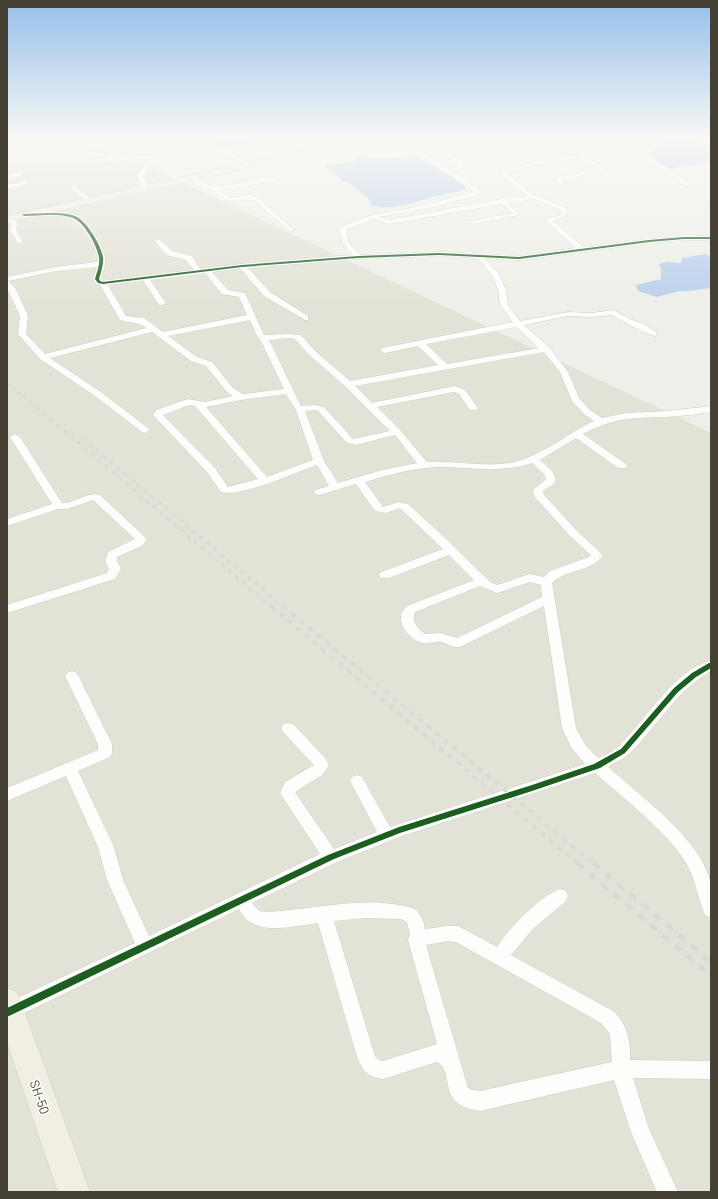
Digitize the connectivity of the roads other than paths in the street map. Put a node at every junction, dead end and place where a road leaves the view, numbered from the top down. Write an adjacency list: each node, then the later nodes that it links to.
1 (82, 194): 7 (street)
2 (118, 194): 7 (main road)
3 (220, 194): 13 (street)
4 (474, 194): 10 (street)
5 (529, 194): 6 (street)
6 (536, 197): 8 (street); 17 (street)
7 (90, 200): 9 (main road)
8 (502, 202): 10 (street); 12 (street)
9 (24, 215): 11 (main road); 20 (street)
10 (371, 217): 18 (street)
11 (8, 218): 16 (street)
12 (472, 222)
13 (291, 230)
14 (711, 238): 17 (street)
15 (158, 241): 22 (street)
16 (20, 242)
17 (582, 250): 19 (street)
18 (358, 257): 19 (street); 21 (street)
19 (480, 257): 30 (street)
20 (101, 264): 24 (street); 26 (street)
21 (242, 266): 22 (street); 29 (street)
22 (203, 271): 23 (street); 28 (street)
23 (145, 278): 26 (street); 27 (street)
24 (7, 279)
25 (7, 283): 38 (street)
26 (103, 283): 31 (street)
27 (162, 303)
28 (252, 317): 33 (street); 34 (street)
29 (305, 318)
30 (518, 324): 32 (street); 35 (street); 36 (street)
31 (152, 328): 33 (street); 38 (street)
32 (653, 334)
33 (161, 335): 42 (street)
34 (264, 338): 40 (street); 41 (street)
35 (420, 343): 37 (street); 39 (street)
36 (546, 349): 39 (street); 48 (street)
37 (385, 350)
38 (43, 357): 49 (street)
39 (445, 367): 40 (street)
40 (348, 384): 44 (street)
41 (289, 391): 42 (street); 46 (street)
42 (241, 396): 43 (street)
43 (200, 406): 57 (street); 57 (street)
44 (370, 406): 45 (street); 50 (street)
45 (473, 408)
46 (300, 409): 50 (street); 54 (street)
47 (711, 409): 48 (street)
48 (600, 422): 51 (street)
49 (145, 430)
50 (397, 432): 55 (street)
51 (576, 434): 53 (street); 56 (street)
52 (15, 437): 61 (street)
53 (534, 459): 55 (street); 66 (street)
54 (319, 461): 57 (street); 59 (street)
55 (424, 465): 58 (street)
56 (622, 466)
57 (264, 480)
58 (359, 481): 59 (street); 63 (street)
59 (335, 487): 60 (street)
60 (319, 492)
61 (58, 505): 62 (street); 68 (street)
62 (7, 523)
63 (451, 550): 64 (street); 65 (street)
64 (385, 575)
65 (481, 580): 66 (street); 67 (street)
66 (546, 582): 67 (street)
67 (548, 599): 72 (street)
68 (7, 609)
69 (711, 665): 72 (street)
70 (72, 676): 73 (street)
71 (288, 728): 77 (street)
72 (597, 766): 76 (street); 80 (street)
73 (70, 768): 75 (street); 83 (street)
74 (357, 781): 76 (street)
75 (7, 795)
76 (387, 835): 77 (street)
77 (331, 857): 79 (street)
78 (560, 896): 84 (street)
79 (243, 900): 81 (street); 83 (street)
80 (711, 910)
81 (324, 915): 84 (street); 86 (street)
82 (416, 940): 86 (street)
83 (145, 946): 85 (street)
84 (500, 957): 87 (street)
85 (8, 1007): 89 (main road, SH-50)
86 (452, 1066): 87 (street)
87 (621, 1069): 88 (street); 90 (street)
88 (711, 1070)
89 (74, 1192)
90 (668, 1192)

